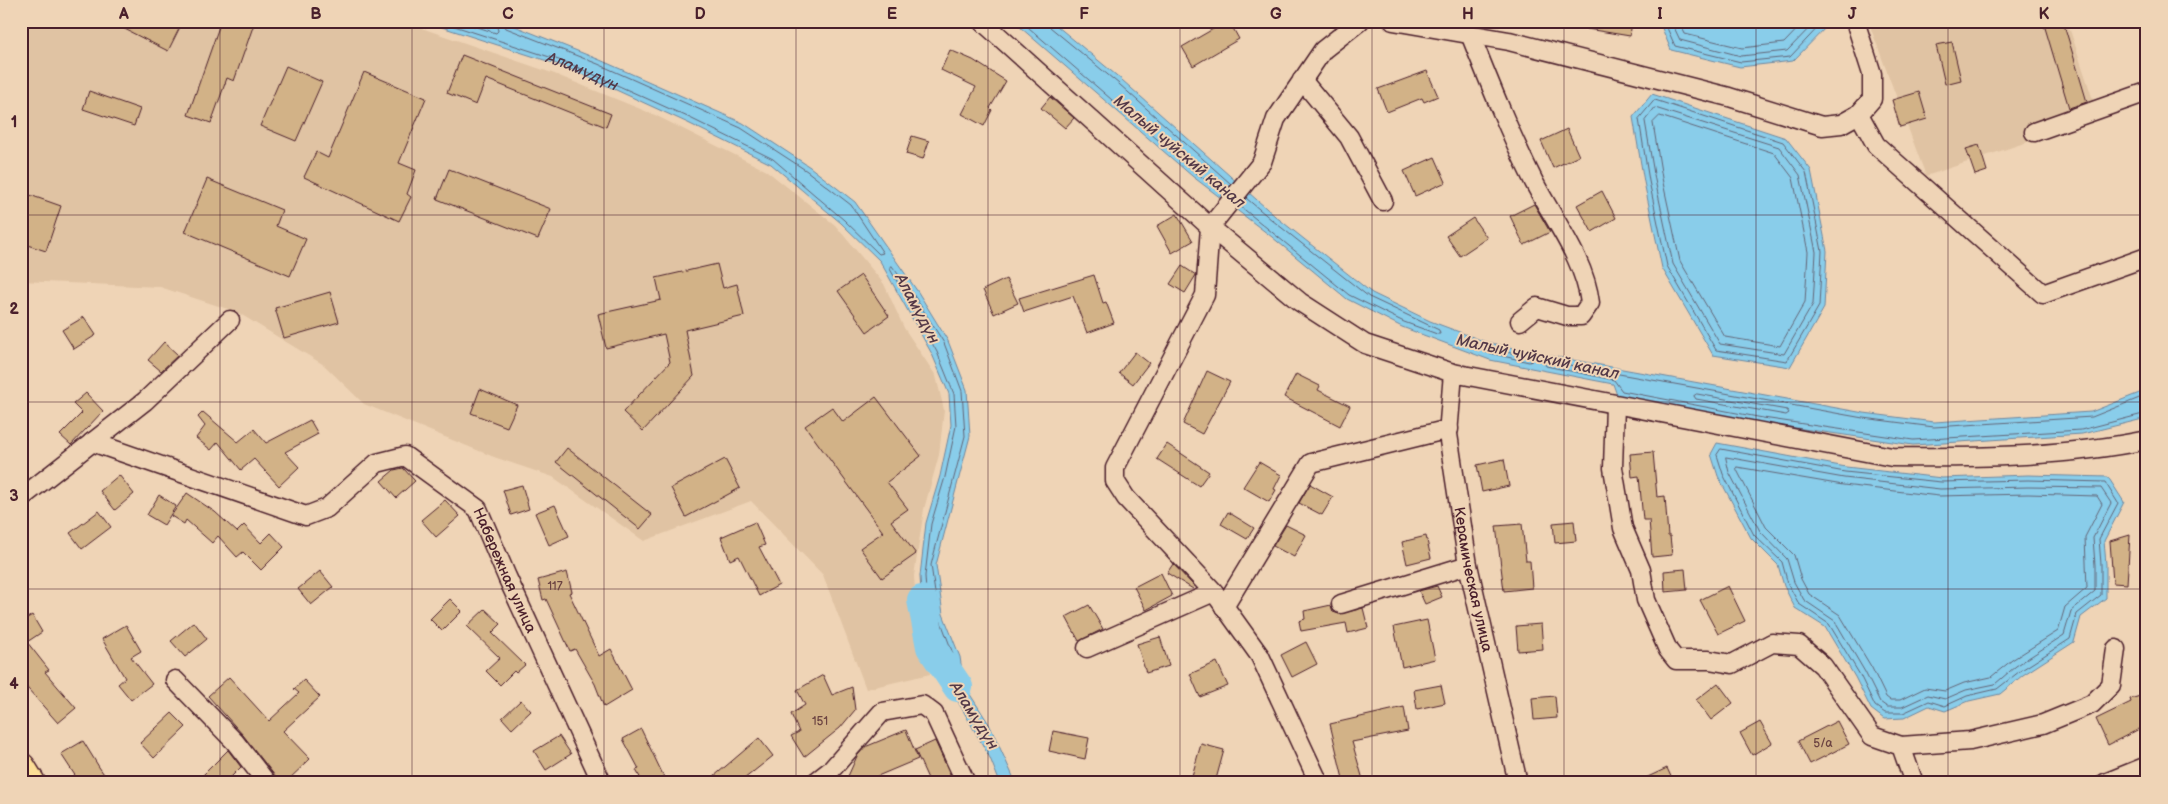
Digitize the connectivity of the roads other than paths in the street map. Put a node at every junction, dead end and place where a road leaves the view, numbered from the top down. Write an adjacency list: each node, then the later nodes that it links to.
1 (982, 21): 11 (street)
2 (1360, 21): 6 (street)
3 (1393, 21): 5 (street)
4 (1855, 21): 8 (street)
5 (1470, 34): 8 (street); 14 (street)
6 (1302, 80): 10 (street); 11 (street)
7 (2147, 92): 9 (street)
8 (1859, 114): 12 (street)
9 (2034, 132)
10 (1382, 201)
11 (1210, 227): 15 (street); 22 (street)
12 (2147, 257)
13 (230, 320): 19 (street)
14 (1520, 321)
15 (1453, 373): 16 (street); 17 (street, Керамическая улица)
16 (1615, 405): 18 (street); 28 (street)
17 (1449, 429): 21 (street, Керамическая улица); 24 (street)
18 (2147, 440)
19 (92, 442): 20 (street); 33 (street, Набережная улица)
20 (21, 498)
21 (1468, 565): 23 (street); 37 (street, Керамическая улица)
22 (1214, 592): 24 (street); 25 (street)
23 (1340, 604)
24 (1224, 607): 36 (street)
25 (1087, 648)
26 (2116, 649): 28 (street)
27 (175, 680): 32 (street)
28 (1901, 746): 38 (street)
29 (2147, 766): 39 (street)
30 (21, 767): 31 (main road)
31 (31, 783)
32 (267, 783)
33 (602, 783)
34 (814, 783): 35 (street)
35 (966, 783)
36 (1319, 783)
37 (1518, 783)
38 (1914, 783)
39 (2105, 783)

